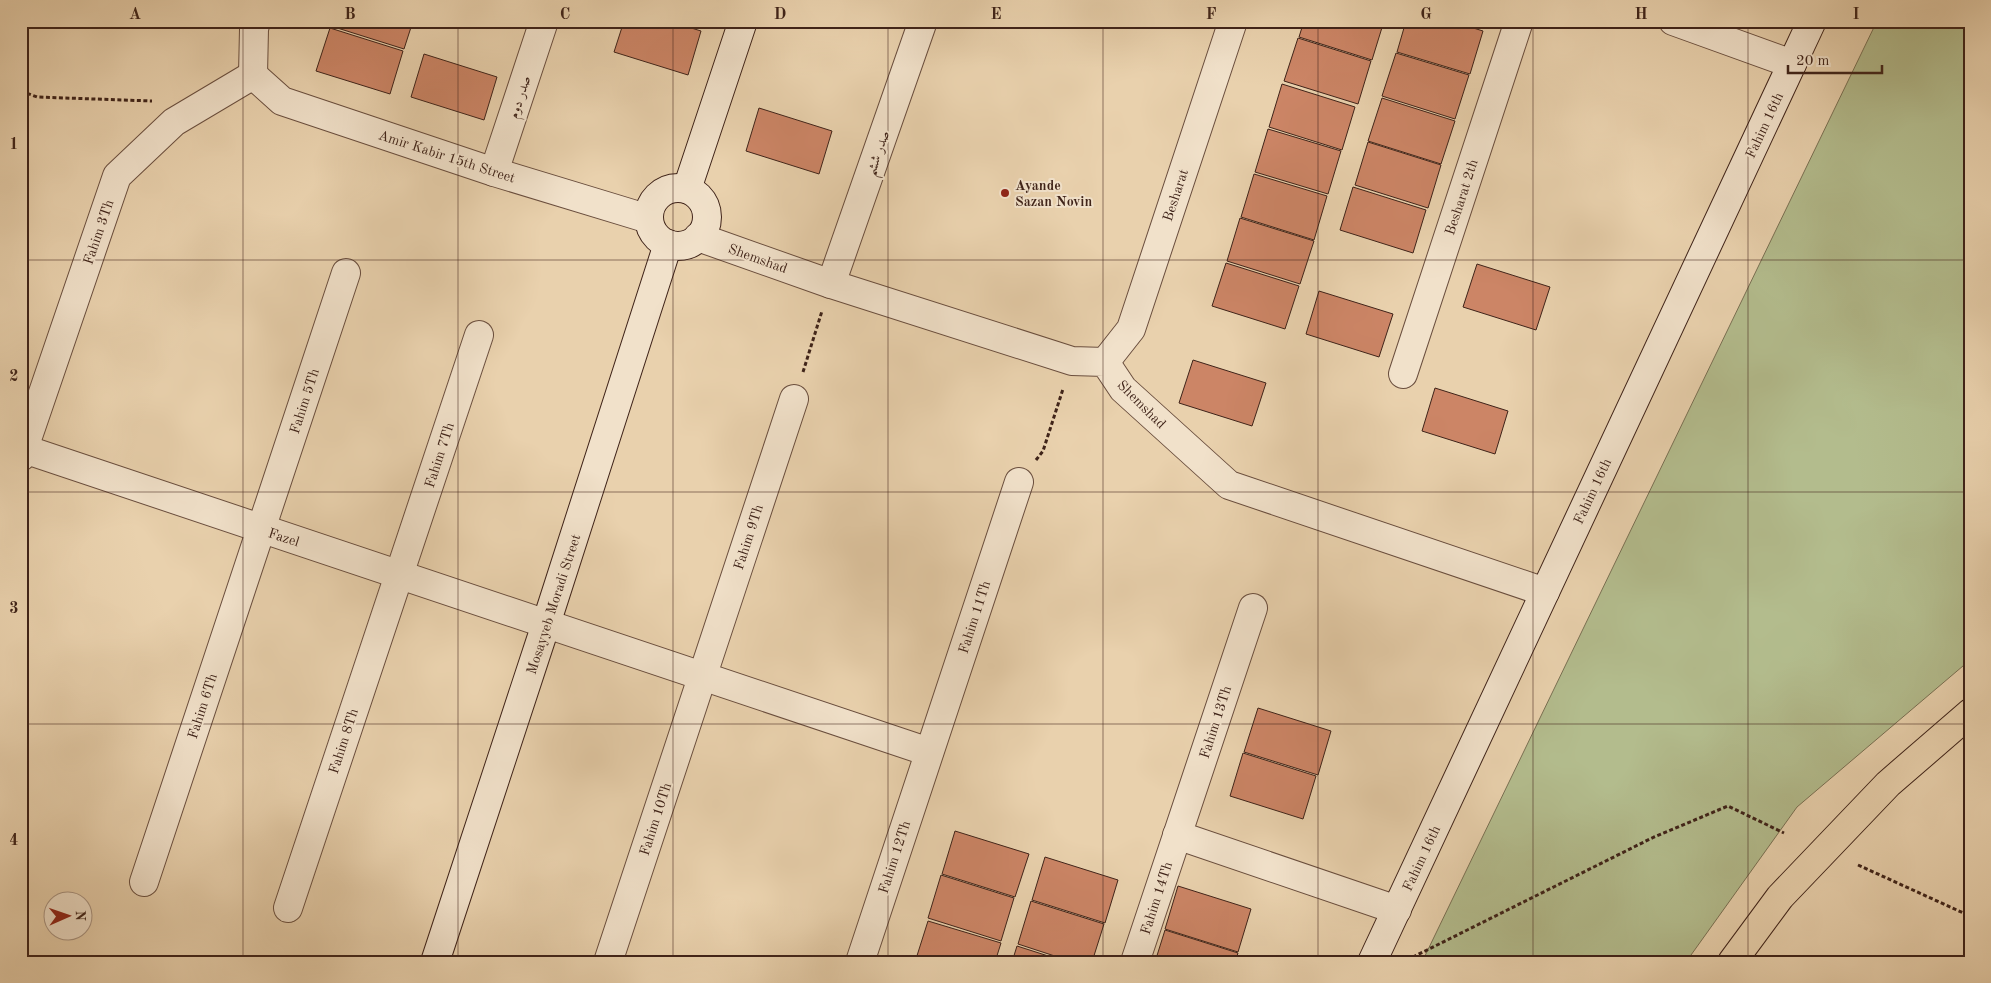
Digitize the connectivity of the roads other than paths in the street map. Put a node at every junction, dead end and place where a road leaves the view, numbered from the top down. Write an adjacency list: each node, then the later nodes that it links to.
1 (256, 21): 11 (street)
2 (544, 21): 12 (street, صدر دوم)
3 (743, 21): 13 (street)
4 (923, 21): 18 (street, صدر ششم)
5 (1232, 21): 20 (street, Besharat)
6 (1519, 21): 21 (street, Besharat 2th)
7 (1673, 21): 9 (street)
8 (1812, 21): 10 (street, Fahim 16th)
9 (1716, 28): 10 (street)
10 (1792, 64): 27 (street, Fahim 16th)
11 (253, 75): 12 (street, Amir Kabir 15th Street); 23 (street, Fahim 3Th)
12 (494, 172): 14 (street, Amir Kabir 15th Street)
13 (687, 189): 14 (street); 15 (street)
14 (648, 219): 16 (street)
15 (698, 237): 16 (street); 18 (street, Shemshad)
16 (668, 244): 29 (street, Mosayyeb Moradi Street)
17 (346, 273): 25 (street, Fahim 5Th)
18 (831, 284): 20 (street, Shemshad)
19 (479, 335): 26 (street, Fahim 7Th)
20 (1105, 362): 27 (street, Shemshad)
21 (1402, 374)
22 (794, 399): 30 (street, Fahim 9Th)
23 (22, 452): 25 (street, Fazel)
24 (1019, 482): 32 (street, Fahim 11Th)
25 (261, 529): 26 (street, Fazel); 34 (street, Fahim 6Th)
26 (398, 575): 29 (street, Fazel); 35 (street, Fahim 8Th)
27 (1545, 592): 36 (street, Fahim 16th)
28 (1252, 608): 33 (street, Fahim 13Th)
29 (546, 624): 30 (street, Fazel); 37 (street, Mosayyeb Moradi Street)
30 (702, 676): 32 (street, Fazel); 38 (street, Fahim 10Th)
31 (1970, 713): 42 (highway)
32 (929, 752): 39 (street, Fahim 12Th)
33 (1177, 835): 36 (street); 40 (street, Fahim 14Th)
34 (144, 882)
35 (288, 908)
36 (1397, 910): 41 (street, Fahim 16th)
37 (435, 962)
38 (608, 962)
39 (860, 962)
40 (1135, 962)
41 (1372, 962)
42 (1732, 962)

